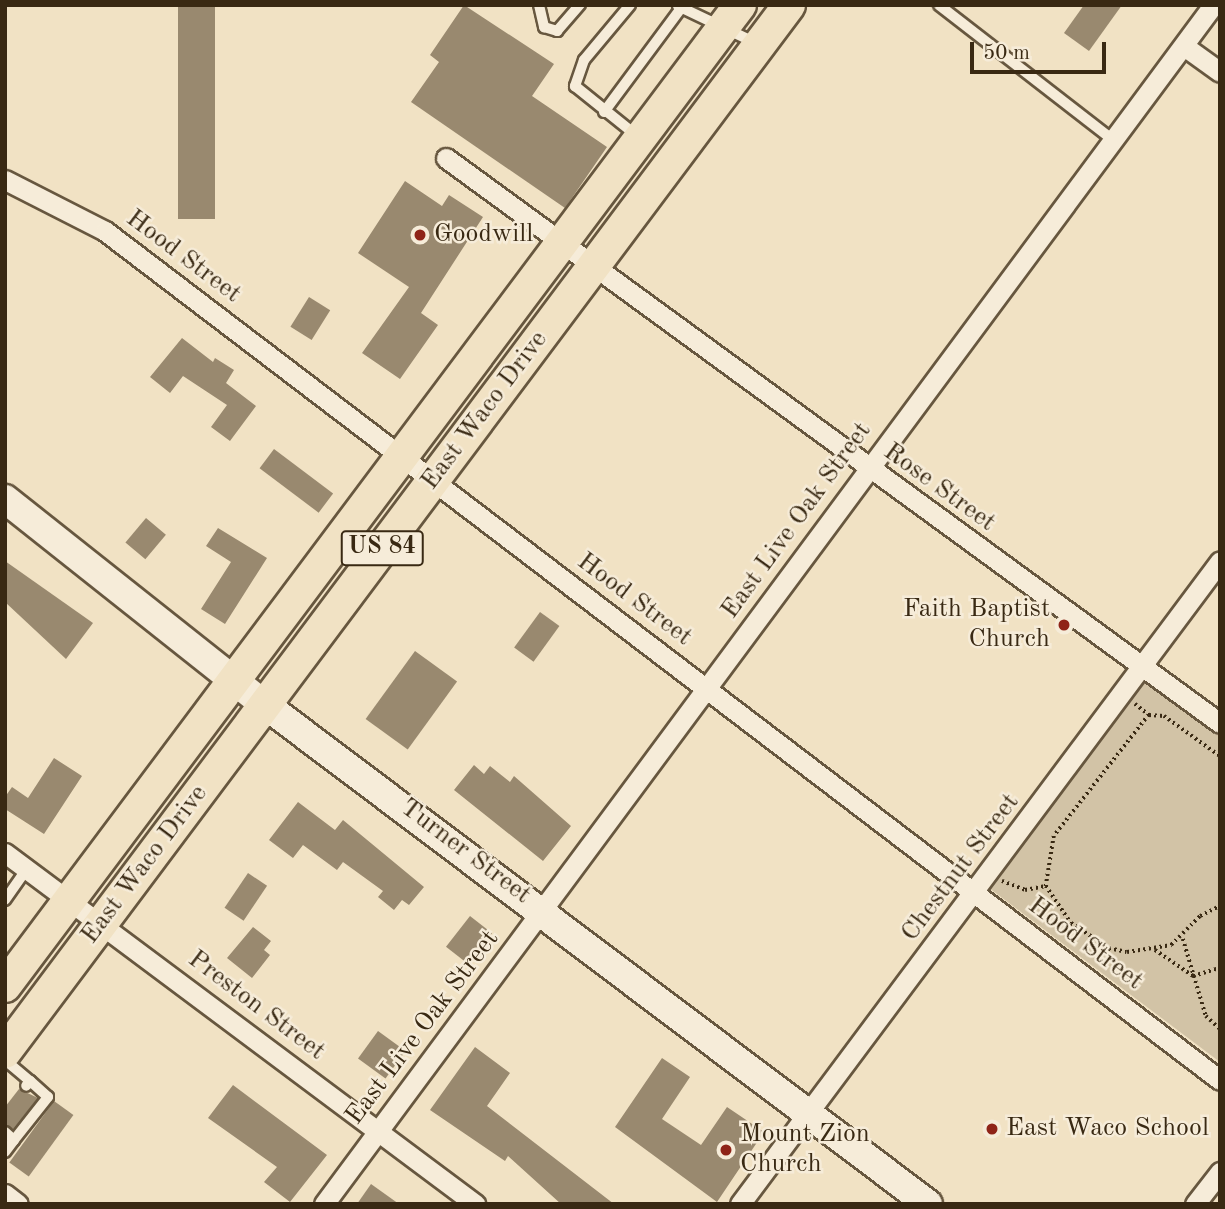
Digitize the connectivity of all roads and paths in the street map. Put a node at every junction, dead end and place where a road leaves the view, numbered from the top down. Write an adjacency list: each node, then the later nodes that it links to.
1 (539, 5): 2 (lane)
2 (580, 5)
3 (629, 5): 12 (lane)
4 (789, 5): 9 (main road, East Waco Drive / US 84)
5 (939, 5): 14 (lane)
6 (1213, 5): 10 (street, East Live Oak Street)
7 (680, 6): 8 (lane); 12 (lane)
8 (733, 15): 9 (lane); 13 (main road, East Waco Drive / US 84)
9 (759, 45): 18 (main road, East Waco Drive / US 84)
10 (1184, 46): 11 (street); 14 (street, East Live Oak Street)
11 (1220, 72)
12 (604, 113): 13 (lane)
13 (641, 138): 17 (main road, East Waco Drive / US 84)
14 (1112, 139): 20 (street, East Live Oak Street)
15 (446, 158): 17 (street, Rose Street)
16 (5, 180): 19 (street, Hood Street)
17 (563, 242): 18 (street, Rose Street); 19 (main road, East Waco Drive / US 84)
18 (595, 268): 20 (street, Rose Street); 21 (main road, East Waco Drive / US 84)
19 (402, 457): 21 (street, Hood Street); 25 (main road, East Waco Drive / US 84)
20 (868, 469): 24 (street, Rose Street); 26 (street, East Live Oak Street)
21 (433, 480): 26 (street, Hood Street); 28 (main road, East Waco Drive / US 84)
22 (5, 499): 25 (street, Turner Street)
23 (1220, 561): 24 (street, Chestnut Street)
24 (1142, 667): 27 (street, Chestnut Street); 30 (street, Rose Street)
25 (236, 681): 28 (street, Turner Street); 37 (main road, East Waco Drive / US 84)
26 (706, 688): 35 (street, Hood Street); 39 (street, East Live Oak Street)
27 (1122, 695): 29 (path); 35 (street, Chestnut Street)
28 (264, 704): 39 (street, Turner Street); 40 (main road, East Waco Drive / US 84)
29 (1149, 715): 31 (path); 34 (path)
30 (1220, 723)
31 (1220, 756)
32 (5, 853): 33 (street, Preston Street)
33 (27, 869): 36 (lane); 37 (street, Preston Street)
34 (1046, 886): 35 (path); 42 (path)
35 (978, 888): 49 (street, Hood Street); 50 (street, Chestnut Street)
36 (5, 900)
37 (69, 900): 40 (street, Preston Street); 45 (main road, East Waco Drive / US 84)
38 (1220, 906): 41 (path)
39 (543, 910): 50 (street, Turner Street); 51 (street, East Live Oak Street)
40 (101, 923): 47 (main road, East Waco Drive / US 84); 51 (street, Preston Street)
41 (1182, 939): 42 (path); 44 (path)
42 (1155, 950): 44 (path)
43 (1220, 968): 44 (path)
44 (1193, 976): 46 (path)
45 (5, 986)
46 (1220, 1029)
47 (5, 1052)
48 (5, 1060): 53 (lane)
49 (1220, 1080)
50 (808, 1113): 60 (street, Chestnut Street); 61 (street, Turner Street)
51 (379, 1131): 58 (street, East Live Oak Street); 59 (street, Preston Street)
52 (5, 1132): 53 (lane)
53 (14, 1140): 54 (lane)
54 (5, 1152)
55 (1220, 1172): 62 (street)
56 (5, 1194): 57 (street)
57 (18, 1204)
58 (324, 1204)
59 (475, 1204)
60 (740, 1204)
61 (928, 1204)
62 (1195, 1204)

